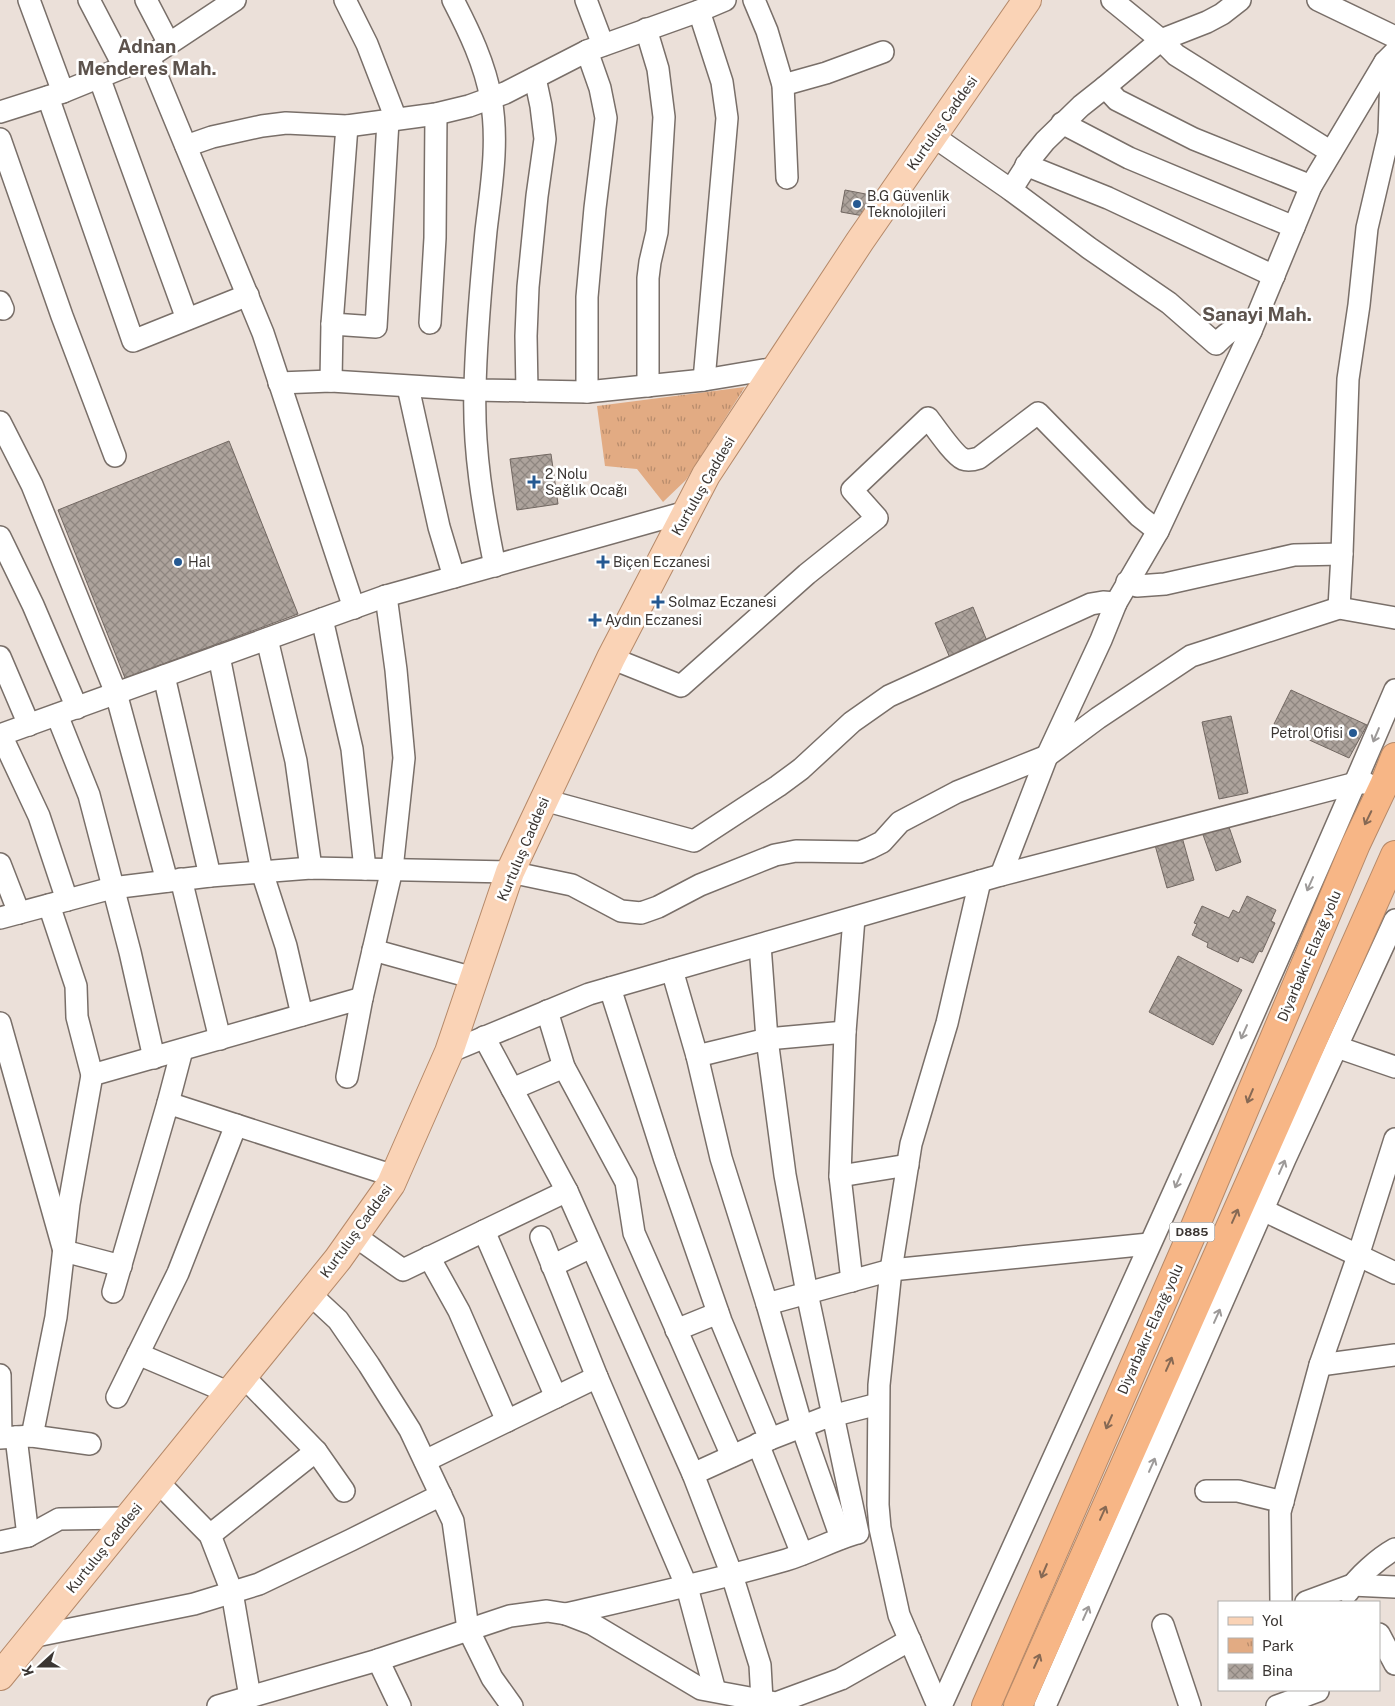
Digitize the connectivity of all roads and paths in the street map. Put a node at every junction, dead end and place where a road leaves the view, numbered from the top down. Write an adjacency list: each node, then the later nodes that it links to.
1 (30, 0): 28 (street)
2 (89, 0): 23 (street)
3 (146, 0): 18 (street)
4 (235, 0): 18 (street)
5 (345, 0): 32 (street)
6 (453, 0): 29 (street)
7 (586, 0): 19 (street)
8 (725, 0): 14 (street)
9 (754, 0): 26 (street)
10 (1112, 0): 17 (street)
11 (1240, 0): 17 (street)
12 (1318, 0): 16 (street)
13 (1025, 1): 36 (main road, Kurtuluş Caddesi)
14 (699, 11): 15 (street); 52 (street)
15 (646, 30): 19 (street); 55 (street)
16 (1395, 37)
17 (1161, 40): 27 (street); 39 (street)
18 (169, 44): 21 (street)
19 (595, 48): 25 (street); 59 (street)
20 (883, 52): 26 (street)
21 (149, 57): 23 (street); 38 (street)
22 (1390, 57): 35 (street); 39 (street)
23 (124, 67): 24 (street)
24 (99, 77): 28 (street); 47 (street)
25 (535, 78): 29 (street); 58 (street)
26 (783, 85): 41 (street)
27 (1105, 88): 33 (street); 42 (street)
28 (55, 95): 30 (street); 47 (street)
29 (491, 99): 31 (street); 57 (street)
30 (0, 112)
31 (436, 114): 32 (street); 48 (street)
32 (392, 120): 34 (street); 49 (street)
33 (1062, 123): 40 (street); 44 (street)
34 (347, 126): 38 (street); 49 (street)
35 (1392, 134): 65 (street)
36 (932, 136): 43 (street); 51 (main road, Kurtuluş Caddesi)
37 (0, 139): 61 (street)
38 (186, 146): 46 (street)
39 (1331, 152): 42 (street)
40 (1026, 165): 43 (street); 45 (street)
41 (787, 178)
42 (1311, 186): 44 (street)
43 (1011, 190): 50 (street)
44 (1294, 227): 45 (street)
45 (1274, 276): 50 (street)
46 (248, 295): 47 (street); 54 (street)
47 (187, 319)
48 (430, 323)
49 (332, 324): 53 (street)
50 (1251, 331): 63 (street)
51 (776, 368): 52 (street); 62 (main road, Kurtuluş Caddesi)
52 (704, 380): 55 (street)
53 (331, 381): 54 (street); 56 (street)
54 (279, 383): 71 (street)
55 (648, 386): 59 (street)
56 (408, 387): 57 (street); 67 (street)
57 (475, 390): 58 (street); 66 (street)
58 (527, 391): 59 (street)
59 (587, 392)
60 (0, 422): 81 (street)
61 (115, 456)
62 (686, 512): 66 (street); 78 (main road, Kurtuluş Caddesi)
63 (1158, 531): 68 (street); 78 (street)
64 (0, 537): 82 (street)
65 (1342, 554): 68 (street); 72 (street)
66 (495, 566): 67 (street)
67 (454, 578): 69 (street)
68 (1126, 582): 70 (street)
69 (386, 596): 71 (street); 95 (street)
70 (1116, 603): 86 (street); 90 (street)
71 (354, 608): 74 (street)
72 (1339, 608): 73 (street); 86 (street)
73 (1395, 618)
74 (322, 619): 75 (street); 94 (street)
75 (268, 639): 76 (street); 93 (street)
76 (219, 656): 79 (street); 96 (street)
77 (0, 657): 84 (street)
78 (612, 658): 90 (main road, Kurtuluş Caddesi)
79 (164, 676): 81 (street); 98 (street)
80 (1395, 690): 88 (street, one-way to 88)
81 (116, 693): 82 (street); 100 (street)
82 (77, 708): 83 (street)
83 (57, 715): 84 (street); 102 (street)
84 (29, 725): 85 (street)
85 (1, 735): 103 (street)
86 (1047, 756): 97 (street); 99 (street)
87 (1395, 757): 89 (highway, Diyarbakır-Elazığ yolu / D885)
88 (1356, 783): 89 (street); 99 (street); 141 (street, one-way to 141)
89 (1390, 787): 213 (highway, Diyarbakır-Elazığ yolu / D885, one-way to 213)
90 (544, 800): 97 (main road, Kurtuluş Caddesi)
91 (1395, 855): 214 (highway, D885, one-way to 91)
92 (0, 864): 104 (street)
93 (311, 868): 94 (street); 96 (street)
94 (365, 869): 95 (street)
95 (392, 869): 97 (street); 108 (street)
96 (262, 872): 98 (street); 114 (street)
97 (510, 872): 110 (main road, Kurtuluş Caddesi)
98 (210, 876): 100 (street)
99 (1000, 876): 101 (street)
100 (174, 880): 102 (street); 118 (street)
101 (980, 881): 105 (street); 133 (street)
102 (112, 888): 103 (street); 124 (street)
103 (58, 902): 104 (street); 127 (street)
104 (10, 916)
105 (854, 918): 107 (street); 116 (street)
106 (1395, 920): 120 (street)
107 (760, 945): 109 (street); 119 (street)
108 (373, 950): 110 (street); 112 (street)
109 (672, 970): 111 (street); 123 (street)
110 (474, 978): 122 (main road, Kurtuluş Caddesi)
111 (610, 988): 113 (street); 155 (street)
112 (362, 998): 114 (street); 128 (street)
113 (547, 1011): 117 (street); 125 (street)
114 (302, 1015): 118 (street)
115 (0, 1023): 143 (street)
116 (845, 1032): 119 (street); 135 (street)
117 (484, 1037): 122 (street); 129 (street)
118 (220, 1039): 121 (street)
119 (767, 1039): 123 (street); 152 (street)
120 (1337, 1047): 126 (street); 137 (street, one-way to 120)
121 (182, 1050): 124 (street); 130 (street)
122 (450, 1052): 134 (main road, Kurtuluş Caddesi)
123 (697, 1056): 154 (street)
124 (154, 1058): 127 (street)
125 (564, 1067): 129 (street); 156 (street)
126 (1395, 1067)
127 (92, 1075): 143 (street)
128 (347, 1077)
129 (512, 1089): 136 (street)
130 (168, 1103): 131 (street); 146 (street)
131 (236, 1125): 134 (street); 157 (street)
132 (1395, 1139): 144 (street)
133 (908, 1165): 135 (street); 148 (street)
134 (394, 1176): 139 (main road, Kurtuluş Caddesi)
135 (840, 1176): 150 (street)
136 (566, 1191): 138 (street); 142 (street)
137 (1263, 1210): 144 (street); 215 (street, one-way to 137)
138 (484, 1231): 145 (street); 163 (street)
139 (355, 1236): 145 (street); 153 (main road, Kurtuluş Caddesi)
140 (540, 1237): 147 (street)
141 (1150, 1244): 148 (street); 212 (street)
142 (591, 1247): 147 (street); 175 (street)
143 (64, 1251): 146 (street); 169 (street)
144 (1358, 1256): 149 (street); 159 (street)
145 (429, 1257): 167 (street)
146 (121, 1266): 151 (street)
147 (552, 1266): 161 (street)
148 (892, 1270): 150 (street); 165 (street)
149 (1395, 1273)
150 (852, 1281): 152 (street)
151 (113, 1292)
152 (807, 1293): 154 (street); 166 (street)
153 (310, 1294): 162 (main road, Kurtuluş Caddesi); 174 (street)
154 (766, 1304): 168 (street)
155 (718, 1314): 156 (street); 170 (street)
156 (676, 1330): 173 (street)
157 (138, 1354): 162 (street); 164 (street)
158 (1395, 1355): 159 (street)
159 (1320, 1365): 180 (street)
160 (0, 1375): 169 (street)
161 (597, 1376): 163 (street); 190 (street)
162 (236, 1385): 172 (street); 176 (main road, Kurtuluş Caddesi)
163 (556, 1397): 167 (street)
164 (117, 1398)
165 (878, 1404): 166 (street); 182 (street)
166 (832, 1416): 168 (street); 185 (street)
167 (507, 1421): 174 (street)
168 (802, 1427): 170 (street); 185 (street)
169 (12, 1437): 171 (street); 184 (street)
170 (764, 1442): 173 (street); 188 (street)
171 (90, 1444)
172 (316, 1451): 177 (street); 183 (street)
173 (732, 1456): 175 (street)
174 (425, 1461): 179 (street)
175 (693, 1474): 189 (street)
176 (158, 1482): 181 (main road, Kurtuluş Caddesi); 183 (street)
177 (344, 1491)
178 (1206, 1491): 180 (street)
179 (441, 1495): 192 (street); 198 (street)
180 (1283, 1502): 194 (street)
181 (128, 1518): 184 (street); 200 (main road, Kurtuluş Caddesi)
182 (880, 1528): 185 (street); 201 (street)
183 (210, 1535): 192 (street)
184 (28, 1536): 186 (street)
185 (850, 1536): 188 (street)
186 (0, 1542)
187 (1395, 1549): 193 (street)
188 (802, 1554): 189 (street)
189 (732, 1575): 190 (street); 208 (street)
190 (687, 1587): 196 (street); 205 (street)
191 (1395, 1587): 193 (street)
192 (232, 1592): 200 (street); 207 (street)
193 (1351, 1597): 195 (street)
194 (1281, 1601)
195 (1315, 1601)
196 (566, 1614): 198 (street); 205 (street)
197 (1163, 1626): 216 (street)
198 (468, 1629): 202 (street); 211 (street)
199 (1380, 1636): 203 (street)
200 (31, 1637): 204 (main road, Kurtuluş Caddesi)
201 (910, 1640): 208 (street); 212 (street)
202 (378, 1660): 207 (street); 210 (street)
203 (1395, 1664)
204 (0, 1676)
205 (715, 1691): 208 (street)
206 (1321, 1694): 217 (street)
207 (250, 1697): 209 (street)
208 (768, 1704)
209 (218, 1706)
210 (400, 1706)
211 (512, 1706)
212 (940, 1706)
213 (986, 1706)
214 (1018, 1706)
215 (1045, 1706)
216 (1190, 1706)
217 (1277, 1706)

